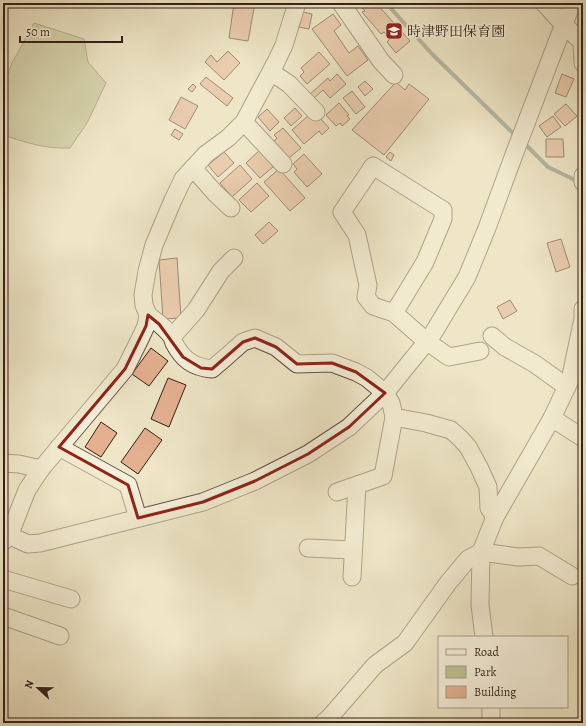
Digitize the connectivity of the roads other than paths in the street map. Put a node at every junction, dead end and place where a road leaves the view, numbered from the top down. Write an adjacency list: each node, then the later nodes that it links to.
1 (297, 3): 7 (street)
2 (341, 3): 8 (street)
3 (544, 3): 5 (street)
4 (572, 3): 5 (street)
5 (564, 25): 6 (street); 22 (street)
6 (583, 63)
7 (271, 72): 9 (street); 10 (street)
8 (394, 75)
9 (316, 112)
10 (244, 122): 11 (street); 12 (street)
11 (283, 164)
12 (193, 168): 15 (street); 19 (street)
13 (583, 177): 14 (street)
14 (583, 182)
15 (230, 208)
16 (234, 258): 21 (street)
17 (583, 309): 24 (street)
18 (394, 313): 18 (street); 22 (street)
19 (148, 315): 21 (street); 29 (street)
20 (492, 336): 24 (street)
21 (172, 337): 25 (street)
22 (426, 341): 23 (street); 25 (street)
23 (480, 351)
24 (567, 387): 27 (street)
25 (385, 393): 26 (street); 35 (street)
26 (394, 417): 32 (street); 34 (street)
27 (552, 418): 28 (street); 34 (street)
28 (583, 438)
29 (59, 447): 31 (street); 35 (street)
30 (3, 463): 31 (street)
31 (41, 469): 36 (street)
32 (357, 485): 33 (street); 38 (street)
33 (337, 492)
34 (495, 517): 39 (street)
35 (138, 518): 36 (street)
36 (5, 539)
37 (308, 548): 38 (street)
38 (354, 550): 41 (street)
39 (481, 552): 40 (street); 46 (street); 48 (street)
40 (572, 576)
41 (352, 577)
42 (3, 579): 43 (street)
43 (71, 599)
44 (3, 616): 45 (street)
45 (60, 636)
46 (484, 636)
47 (491, 708): 49 (street)
48 (323, 723)
49 (491, 723)

